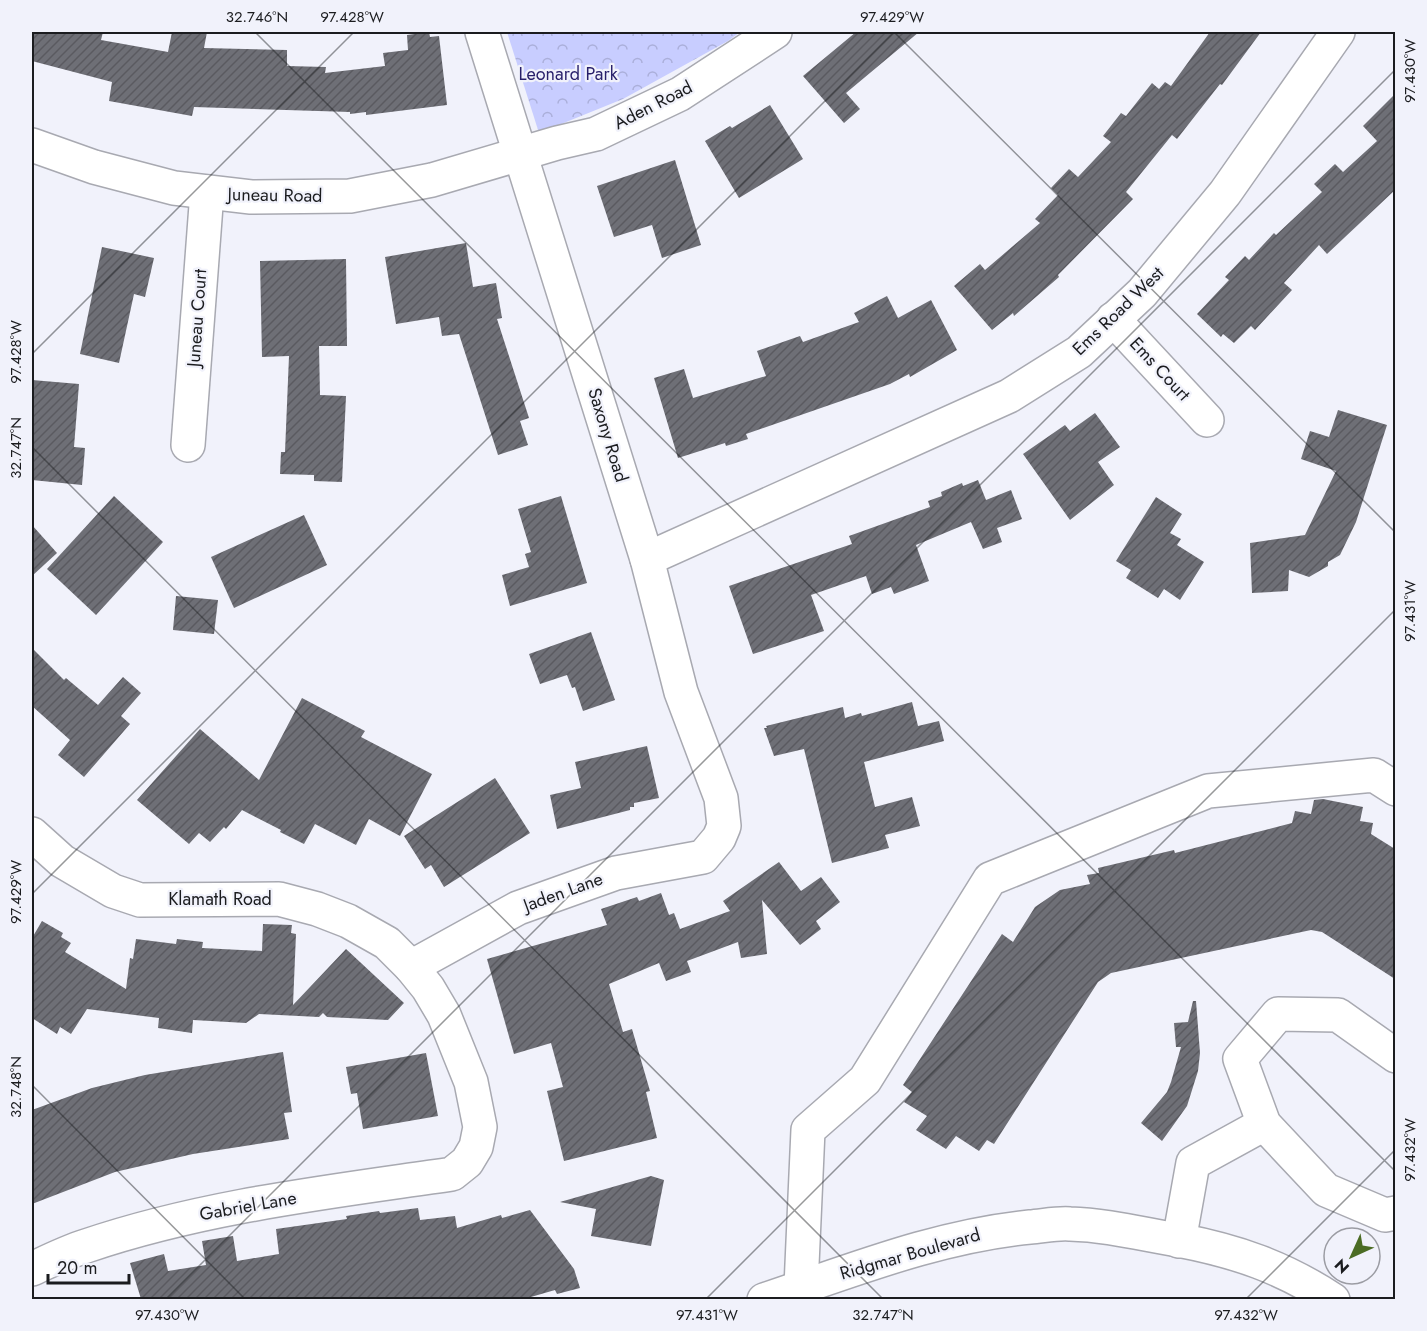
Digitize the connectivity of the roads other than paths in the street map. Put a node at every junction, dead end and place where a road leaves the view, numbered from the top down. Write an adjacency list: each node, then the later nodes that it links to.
1 (482, 32): 5 (street, Saxony Road)
2 (775, 32): 5 (street, Aden Road)
3 (1338, 32): 7 (street, Ems Road West)
4 (32, 145): 6 (street, Juneau Road)
5 (520, 155): 6 (street, Juneau Road); 10 (street, Saxony Road)
6 (207, 192): 9 (street, Juneau Court)
7 (1113, 319): 8 (street, Ems Court); 10 (street, Ems Road West)
8 (1207, 420)
9 (188, 445)
10 (647, 558): 13 (street, Saxony Road)
11 (1395, 789): 21 (street)
12 (32, 834): 14 (street, Klamath Road)
13 (719, 838): 14 (street, Jaden Lane)
14 (411, 967): 17 (street, Klamath Road)
15 (1395, 1056): 16 (street)
16 (1264, 1124): 18 (street); 19 (street)
17 (467, 1162): 20 (street, Gabriel Lane)
18 (1395, 1213)
19 (1179, 1241): 21 (street, Ridgmar Boulevard); 23 (street, Ridgmar Boulevard)
20 (32, 1269)
21 (801, 1287): 22 (street, Ridgmar Boulevard)
22 (764, 1299)
23 (1333, 1299)

